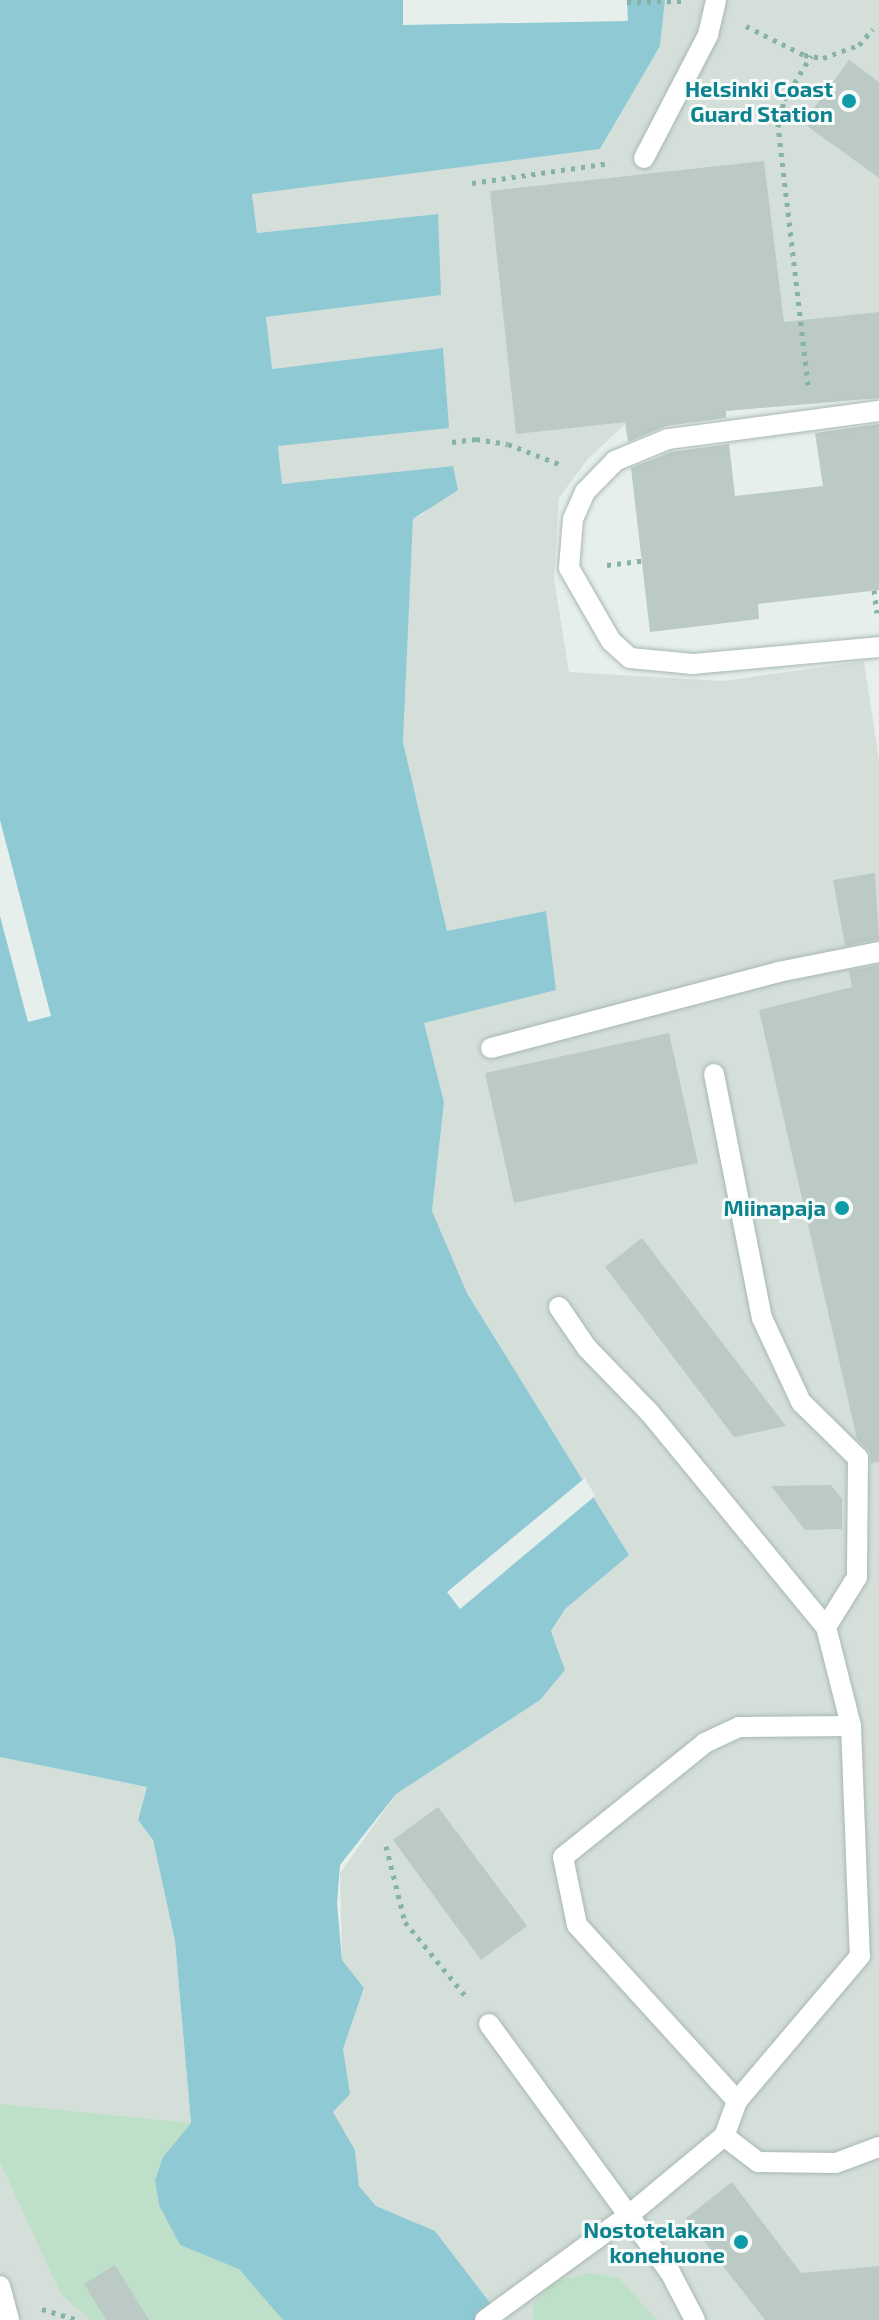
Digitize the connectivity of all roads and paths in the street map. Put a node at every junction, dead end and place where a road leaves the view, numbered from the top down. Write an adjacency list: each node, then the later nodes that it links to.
1 (716, 0): 7 (lane)
2 (686, 1): 3 (path)
3 (627, 2)
4 (873, 29): 6 (path)
5 (781, 45): 6 (path)
6 (811, 56): 9 (path)
7 (644, 158): 8 (path)
8 (472, 183)
9 (809, 390)
10 (879, 411): 12 (lane)
11 (452, 442): 12 (path)
12 (594, 483): 17 (lane)
13 (642, 561): 14 (path)
14 (614, 564)
15 (874, 590): 16 (path)
16 (879, 626)
17 (879, 647)
18 (879, 952): 19 (lane)
19 (491, 1048)
20 (714, 1074): 22 (lane)
21 (559, 1307): 22 (lane)
22 (826, 1627): 23 (lane)
23 (851, 1726): 25 (lane); 27 (lane)
24 (386, 1846): 26 (path)
25 (870, 1958): 27 (lane)
26 (489, 2024): 30 (lane)
27 (737, 2101): 28 (lane)
28 (724, 2136): 29 (lane); 30 (lane)
29 (879, 2147)
30 (629, 2215): 33 (lane); 34 (lane)
31 (0, 2286): 32 (lane)
32 (9, 2320)
33 (485, 2320)
34 (695, 2320)

